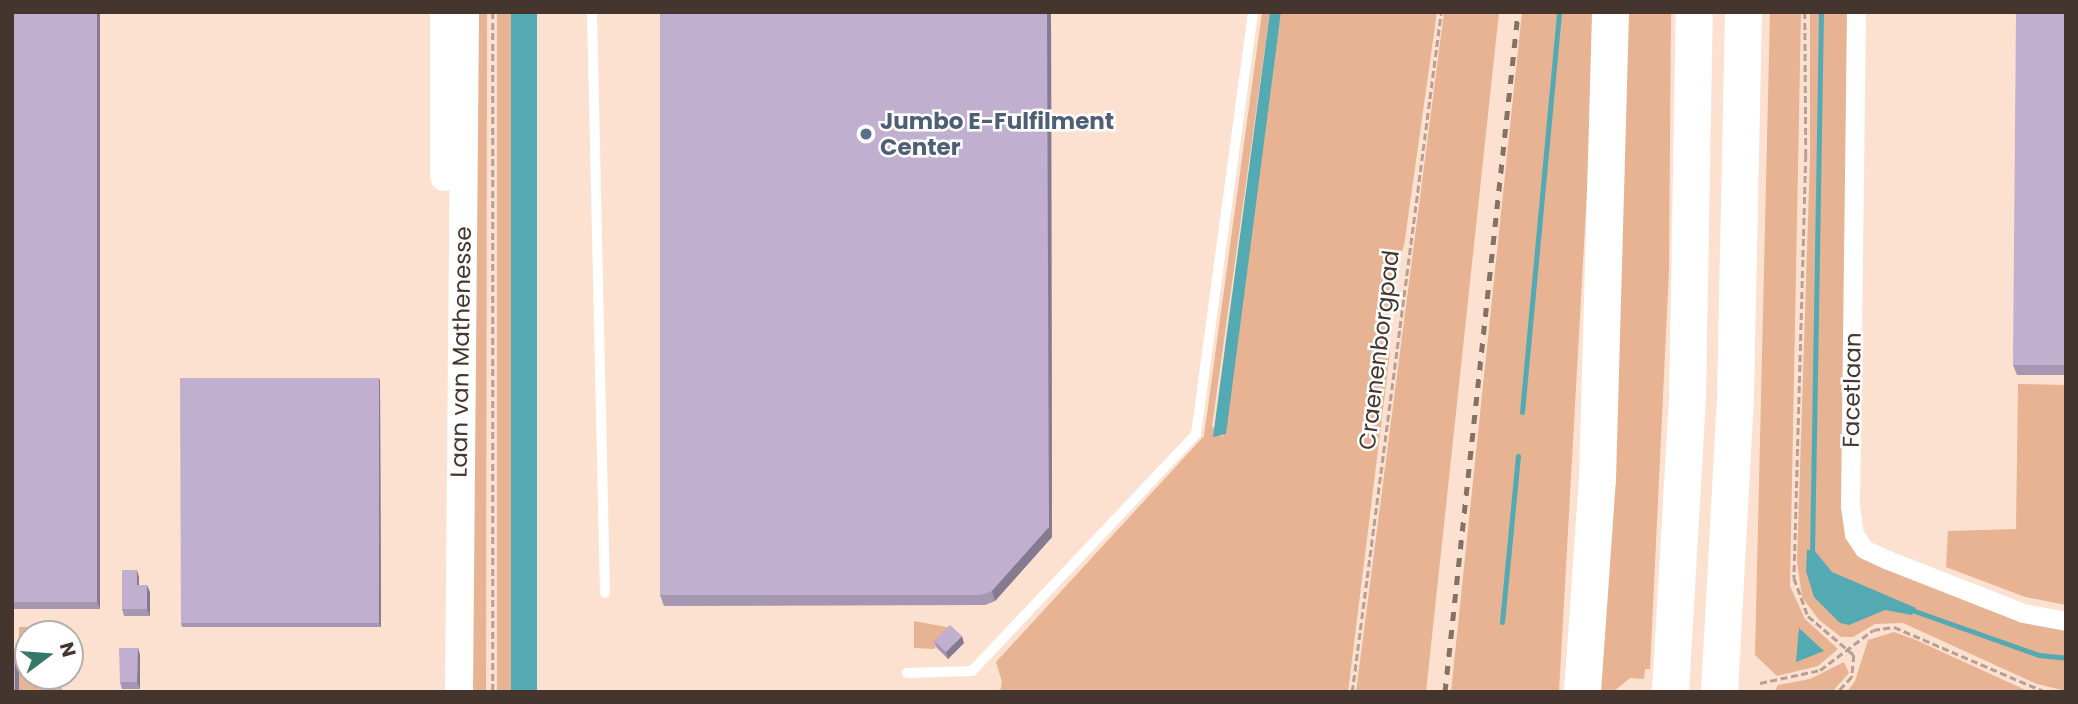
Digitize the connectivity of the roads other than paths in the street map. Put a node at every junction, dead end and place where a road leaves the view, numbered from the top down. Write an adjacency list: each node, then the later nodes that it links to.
1 (444, 12): 14 (street, Laan van Mathenesse)
2 (465, 12): 15 (street, Laan van Mathenesse)
3 (592, 12): 10 (lane)
4 (1253, 12): 12 (lane)
5 (1610, 12): 16 (highway)
6 (1694, 12): 17 (highway)
7 (1743, 12): 9 (highway)
8 (1856, 12): 11 (street, Facetlaan)
9 (1730, 523): 13 (highway); 18 (highway)
10 (605, 593)
11 (2066, 621)
12 (907, 673)
13 (1749, 687)
14 (442, 692)
15 (459, 692)
16 (1582, 692)
17 (1670, 692)
18 (1719, 692)

